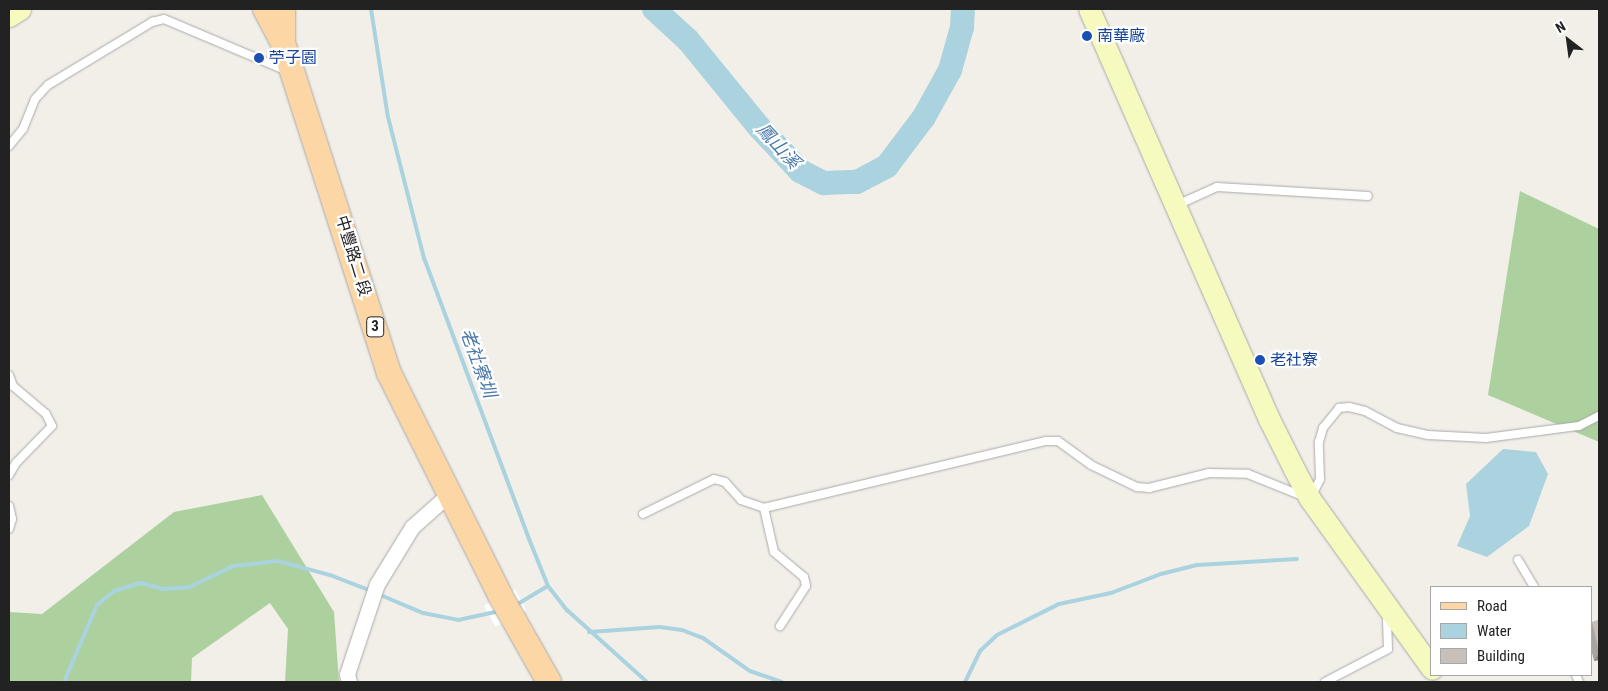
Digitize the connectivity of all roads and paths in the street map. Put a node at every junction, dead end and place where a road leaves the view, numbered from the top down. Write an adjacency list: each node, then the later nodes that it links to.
1 (20, 9): 5 (street)
2 (265, 9): 6 (main road, 中豐路二 段 / 3)
3 (283, 9): 6 (main road, 中豐路二 段 / 3)
4 (1088, 9): 10 (street)
5 (9, 16)
6 (283, 43): 7 (main road, 中豐路二 段 / 3)
7 (293, 74): 8 (lane); 14 (main road, 中豐路二 段 / 3)
8 (9, 146)
9 (1368, 196): 10 (lane)
10 (1176, 206): 15 (street)
11 (9, 375): 13 (lane)
12 (1599, 416): 15 (lane)
13 (9, 475)
14 (450, 494): 25 (street); 26 (main road, 中豐路二 段 / 3)
15 (1310, 499): 17 (lane); 22 (street)
16 (9, 506): 19 (lane)
17 (764, 508): 18 (lane); 23 (lane)
18 (643, 514)
19 (9, 529)
20 (1518, 560): 21 (lane)
21 (1533, 586)
22 (1390, 607): 24 (street); 27 (lane)
23 (780, 626)
24 (1430, 666)
25 (349, 682)
26 (549, 682)
27 (1325, 682)

